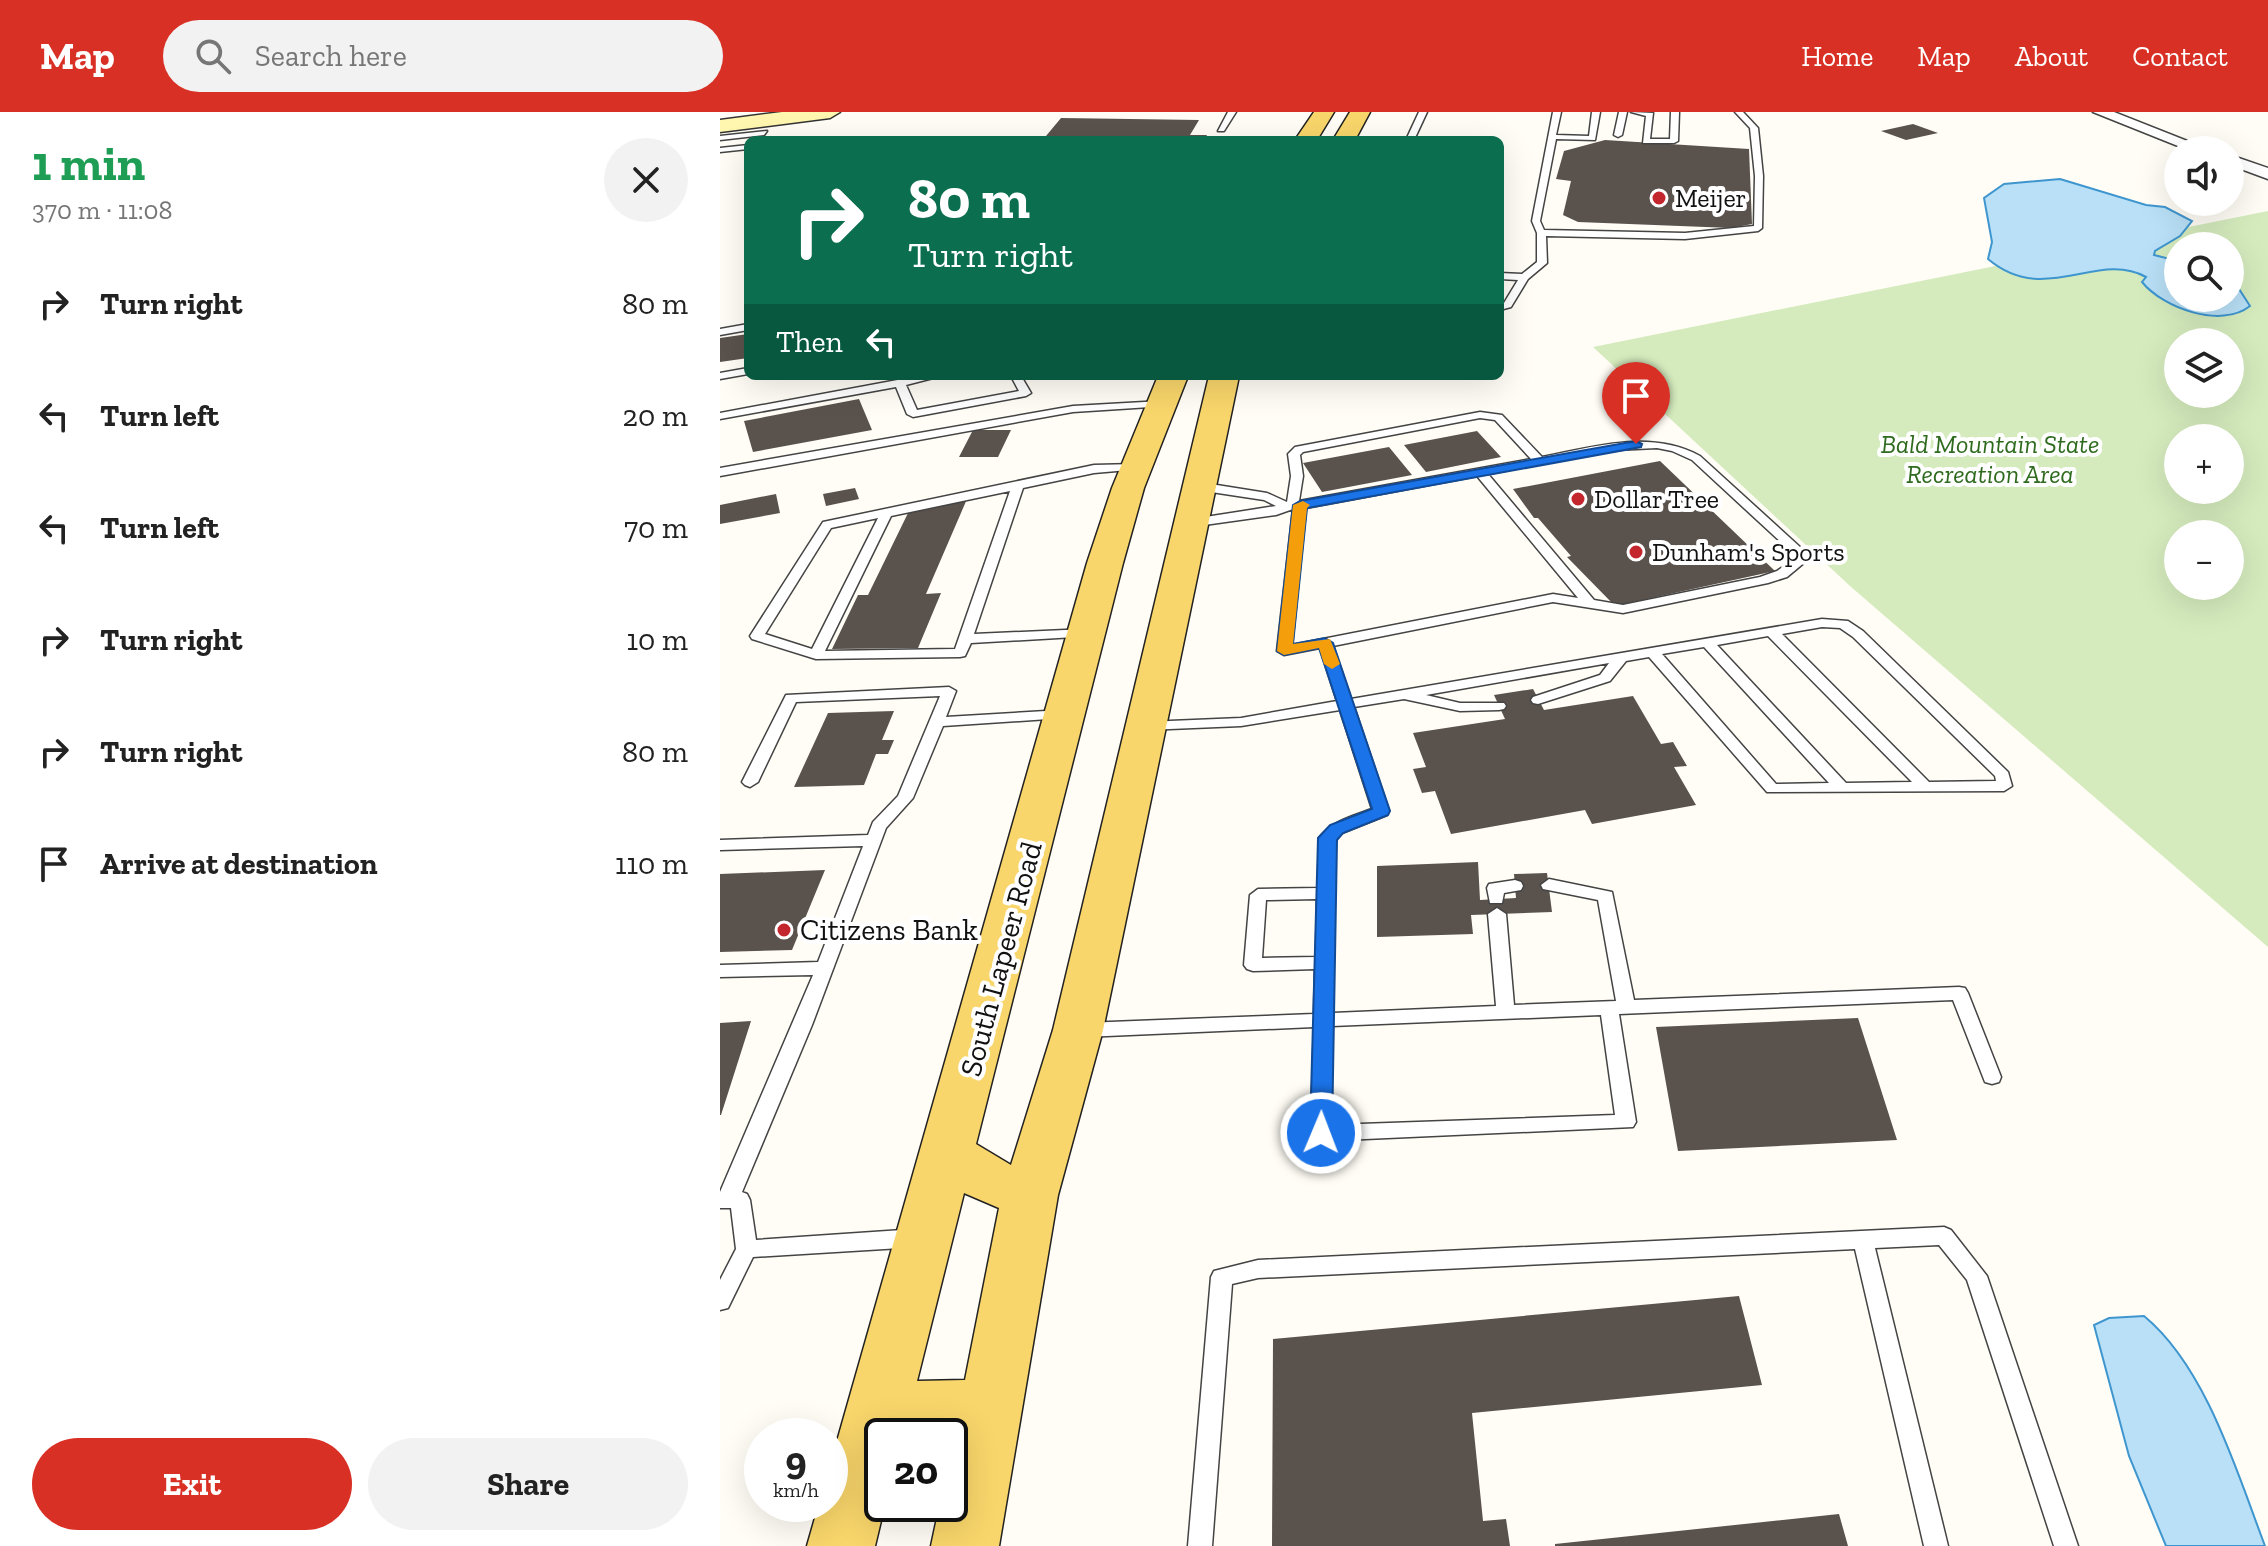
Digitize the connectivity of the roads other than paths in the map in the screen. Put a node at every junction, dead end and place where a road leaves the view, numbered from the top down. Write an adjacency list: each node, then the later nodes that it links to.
1 (830, 112): 15 (main road)
2 (1232, 112): 16 (lane)
3 (1324, 112): 18 (main road)
4 (1334, 112): 19 (main road)
5 (1360, 112): 20 (main road)
6 (1423, 112): 21 (lane)
7 (1557, 112): 23 (lane)
8 (1596, 112): 23 (lane)
9 (1623, 112): 17 (lane)
10 (1635, 112): 11 (lane)
11 (1675, 112)
12 (1739, 112): 29 (lane)
13 (2100, 112): 22 (street)
14 (720, 126): 15 (main road)
15 (763, 126): 24 (lane)
16 (1221, 129)
17 (1618, 135)
18 (1309, 136)
19 (1319, 136)
20 (1346, 136)
21 (1412, 136)
22 (2164, 136)
23 (1554, 137): 29 (lane)
24 (720, 138)
25 (744, 147): 26 (lane)
26 (720, 150)
27 (2244, 165): 28 (street)
28 (2268, 174)
29 (1541, 233): 31 (lane)
30 (1504, 276): 31 (lane)
31 (1524, 277): 32 (lane)
32 (1504, 306)
33 (744, 328): 34 (lane)
34 (720, 332)
35 (744, 372): 36 (lane)
36 (720, 376)
37 (915, 380): 40 (lane)
38 (1018, 380): 40 (lane)
39 (1223, 380): 48 (main road)
40 (900, 383): 42 (lane)
41 (1168, 390): 44 (main road, South Lapeer Road); 45 (lane)
42 (720, 416)
43 (1539, 461): 46 (lane); 49 (lane); 52 (lane)
44 (1136, 467): 47 (lane); 54 (main road, South Lapeer Road)
45 (720, 472)
46 (1480, 472): 49 (lane); 52 (lane)
47 (1018, 486): 50 (lane); 55 (lane)
48 (1198, 486): 49 (lane); 51 (main road)
49 (1293, 506): 51 (lane); 56 (lane)
50 (887, 512): 59 (lane); 59 (lane)
51 (1190, 523): 67 (main road)
52 (1591, 605): 56 (lane)
53 (1772, 632): 57 (lane); 69 (lane); 69 (lane)
54 (1087, 633): 55 (lane); 65 (main road, South Lapeer Road)
55 (966, 639): 59 (lane)
56 (1325, 643): 63 (lane)
57 (1708, 643): 58 (lane); 70 (lane)
58 (1652, 652): 60 (lane); 70 (lane)
59 (816, 655)
60 (1621, 658): 61 (lane); 62 (lane)
61 (1406, 694): 63 (lane); 64 (lane)
62 (1538, 700)
63 (1347, 704): 67 (lane); 75 (lane)
64 (1499, 706)
65 (1066, 714): 66 (lane); 84 (main road, South Lapeer Road)
66 (937, 722): 68 (lane); 71 (lane)
67 (1145, 726): 82 (main road)
68 (750, 782)
69 (1925, 787): 70 (lane)
70 (1842, 788)
71 (873, 840): 72 (lane); 77 (lane)
72 (720, 845)
73 (1549, 885): 79 (lane)
74 (1515, 886): 80 (lane)
75 (1326, 893): 76 (lane); 76 (lane)
76 (1324, 963): 81 (lane)
77 (825, 968): 78 (lane); 86 (lane)
78 (720, 971)
79 (1617, 1006): 80 (lane); 81 (lane); 83 (lane)
80 (1505, 1011): 81 (lane)
81 (1322, 1018): 82 (lane)
82 (1078, 1030): 85 (main road)
83 (1992, 1077)
84 (949, 1153): 85 (main road); 87 (main road, South Lapeer Road)
85 (1030, 1195): 92 (main road)
86 (725, 1200): 89 (lane)
87 (922, 1238): 89 (lane); 93 (main road, South Lapeer Road)
88 (1863, 1240): 96 (lane); 97 (lane); 98 (lane)
89 (747, 1249): 90 (lane)
90 (726, 1278): 91 (lane)
91 (720, 1301)
92 (992, 1409): 93 (main road); 95 (main road)
93 (878, 1410): 94 (main road, South Lapeer Road)
94 (841, 1546)
95 (965, 1546)
96 (1200, 1546)
97 (1936, 1546)
98 (2066, 1546)

